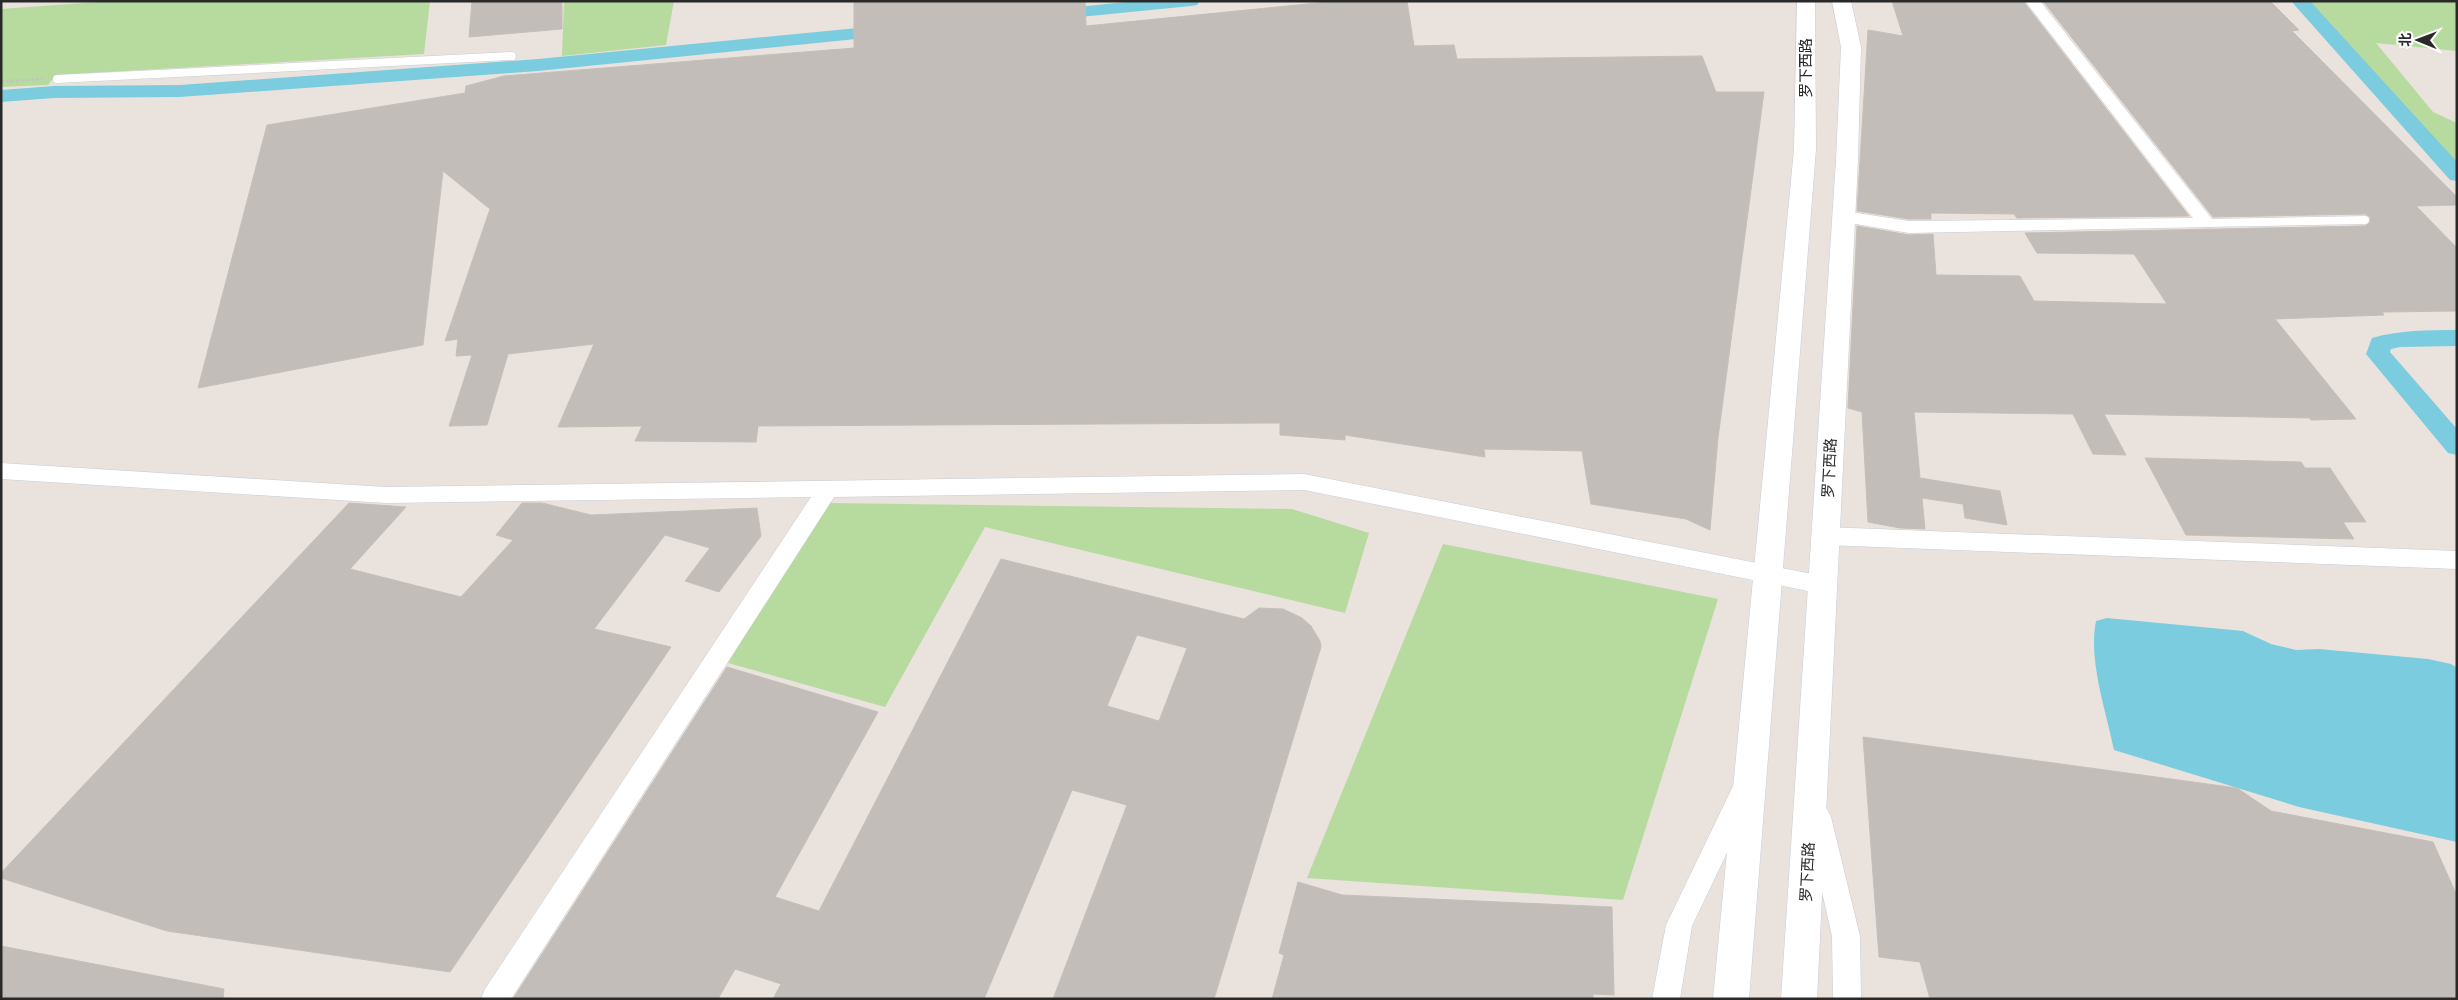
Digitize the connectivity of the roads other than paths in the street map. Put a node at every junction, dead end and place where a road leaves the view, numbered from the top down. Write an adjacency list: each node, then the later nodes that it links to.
1 (1806, 1): 13 (main road, 罗下西路)
2 (1841, 1): 6 (main road, 罗下西路)
3 (2032, 1): 8 (street)
4 (512, 56): 5 (lane)
5 (57, 79)
6 (1844, 217): 8 (street); 11 (main road, 罗下西路)
7 (2365, 220): 8 (lane)
8 (2206, 223)
9 (1, 471): 10 (street)
10 (828, 488): 13 (street); 17 (street)
11 (1825, 536): 12 (street); 14 (main road, 罗下西路)
12 (2457, 560)
13 (1768, 574): 14 (street); 15 (main road, 罗下西路)
14 (1823, 585): 16 (main road, 罗下西路)
15 (1751, 776): 18 (street); 19 (main road, 罗下西路)
16 (1811, 789): 20 (main road, 罗下西路); 21 (street)
17 (496, 999)
18 (1666, 999)
19 (1731, 999)
20 (1799, 999)
21 (1847, 999)

